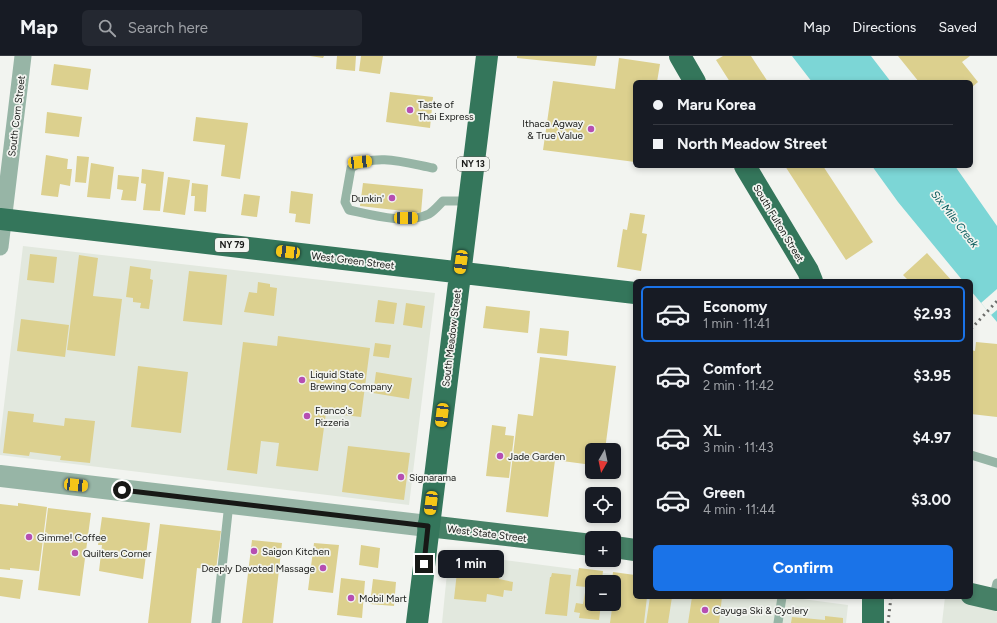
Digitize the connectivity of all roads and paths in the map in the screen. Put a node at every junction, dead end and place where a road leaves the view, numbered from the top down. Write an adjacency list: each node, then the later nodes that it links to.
1 (23, 56): 8 (street, South Corn Street)
2 (487, 56): 7 (highway, South Meadow Street / NY 13)
3 (680, 56): 4 (highway)
4 (695, 80)
5 (433, 168): 7 (lane)
6 (747, 168): 11 (highway, South Fulton Street)
7 (469, 201): 10 (highway, South Meadow Street / NY 13)
8 (2, 219): 9 (street, South Corn Street); 10 (highway, West Green Street / NY 79)
9 (0, 247)
10 (460, 273): 12 (highway, West Green Street / NY 79); 17 (highway, South Meadow Street / NY 13)
11 (811, 279)
12 (633, 293)
13 (973, 456): 14 (lane)
14 (997, 463)
15 (0, 476): 16 (street, West State Street)
16 (230, 503): 17 (street, West State Street); 25 (lane)
17 (428, 526): 18 (main road, West State Street); 26 (highway, NY 13)
18 (585, 544)
19 (621, 548): 20 (main road)
20 (633, 550)
21 (973, 594): 22 (main road)
22 (996, 594)
23 (782, 599): 27 (lane)
24 (873, 599): 28 (highway)
25 (216, 623)
26 (416, 623)
27 (778, 623)
28 (873, 623)

